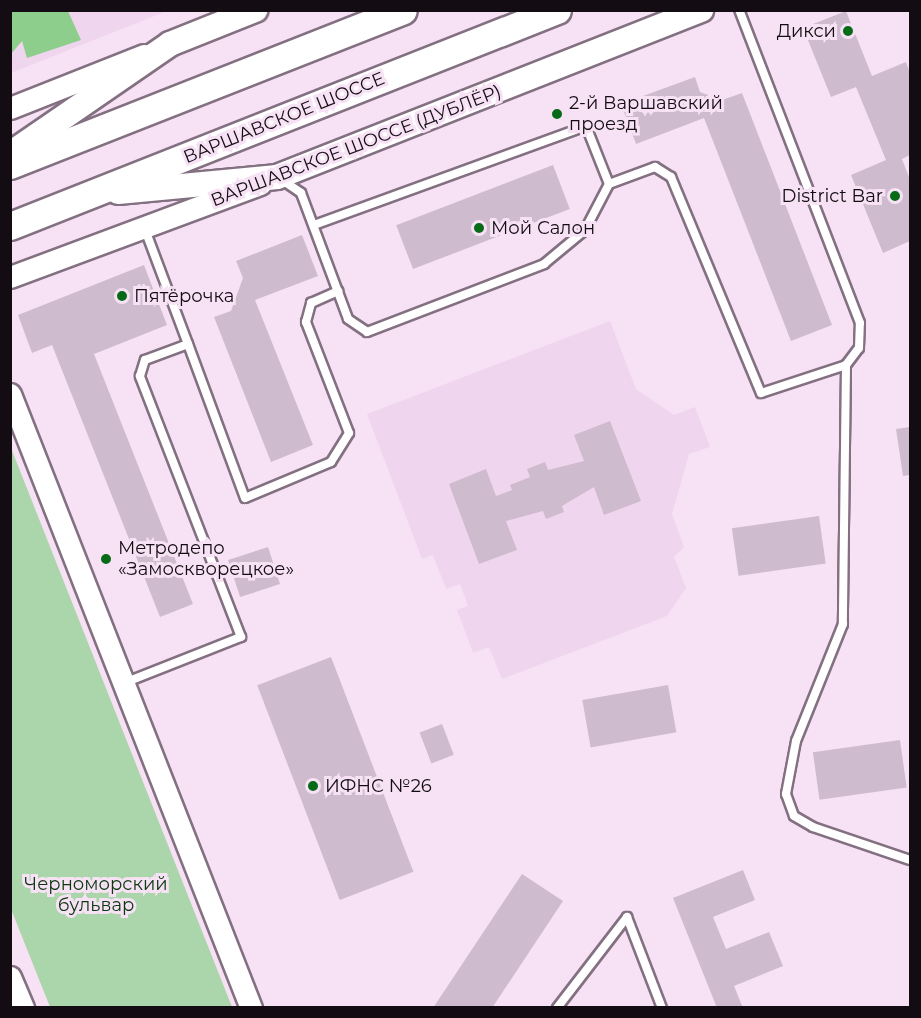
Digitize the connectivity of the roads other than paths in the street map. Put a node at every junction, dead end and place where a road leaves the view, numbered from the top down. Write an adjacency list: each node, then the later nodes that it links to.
1 (255, 10): 6 (main road)
2 (403, 10): 9 (main road)
3 (557, 10): 12 (main road, ВАРШАВСКОЕ ШОССЕ)
4 (701, 10): 10 (main road, ВАРШАВСКОЕ ШОССЕ (ДУБЛЁР))
5 (739, 10): 19 (lane)
6 (170, 44): 7 (street); 8 (main road)
7 (10, 108)
8 (10, 154)
9 (10, 165)
10 (277, 177): 12 (main road); 13 (lane); 15 (street, ВАРШАВСКОЕ ШОССЕ (ДУБЛЁР))
11 (609, 184): 13 (lane); 17 (lane); 19 (lane)
12 (80, 199): 14 (main road, ВАРШАВСКОЕ ШОССЕ)
13 (314, 225): 17 (lane)
14 (10, 226)
15 (144, 227): 16 (street, ВАРШАВСКОЕ ШОССЕ (ДУБЛЁР)); 18 (lane)
16 (10, 277)
17 (338, 291): 18 (lane)
18 (188, 344): 21 (lane)
19 (846, 365): 22 (lane)
20 (10, 394): 21 (street)
21 (123, 684): 25 (street)
22 (910, 860)
23 (10, 977): 24 (street)
24 (23, 1008)
25 (251, 1008)
26 (557, 1008): 27 (lane)
27 (662, 1008)

